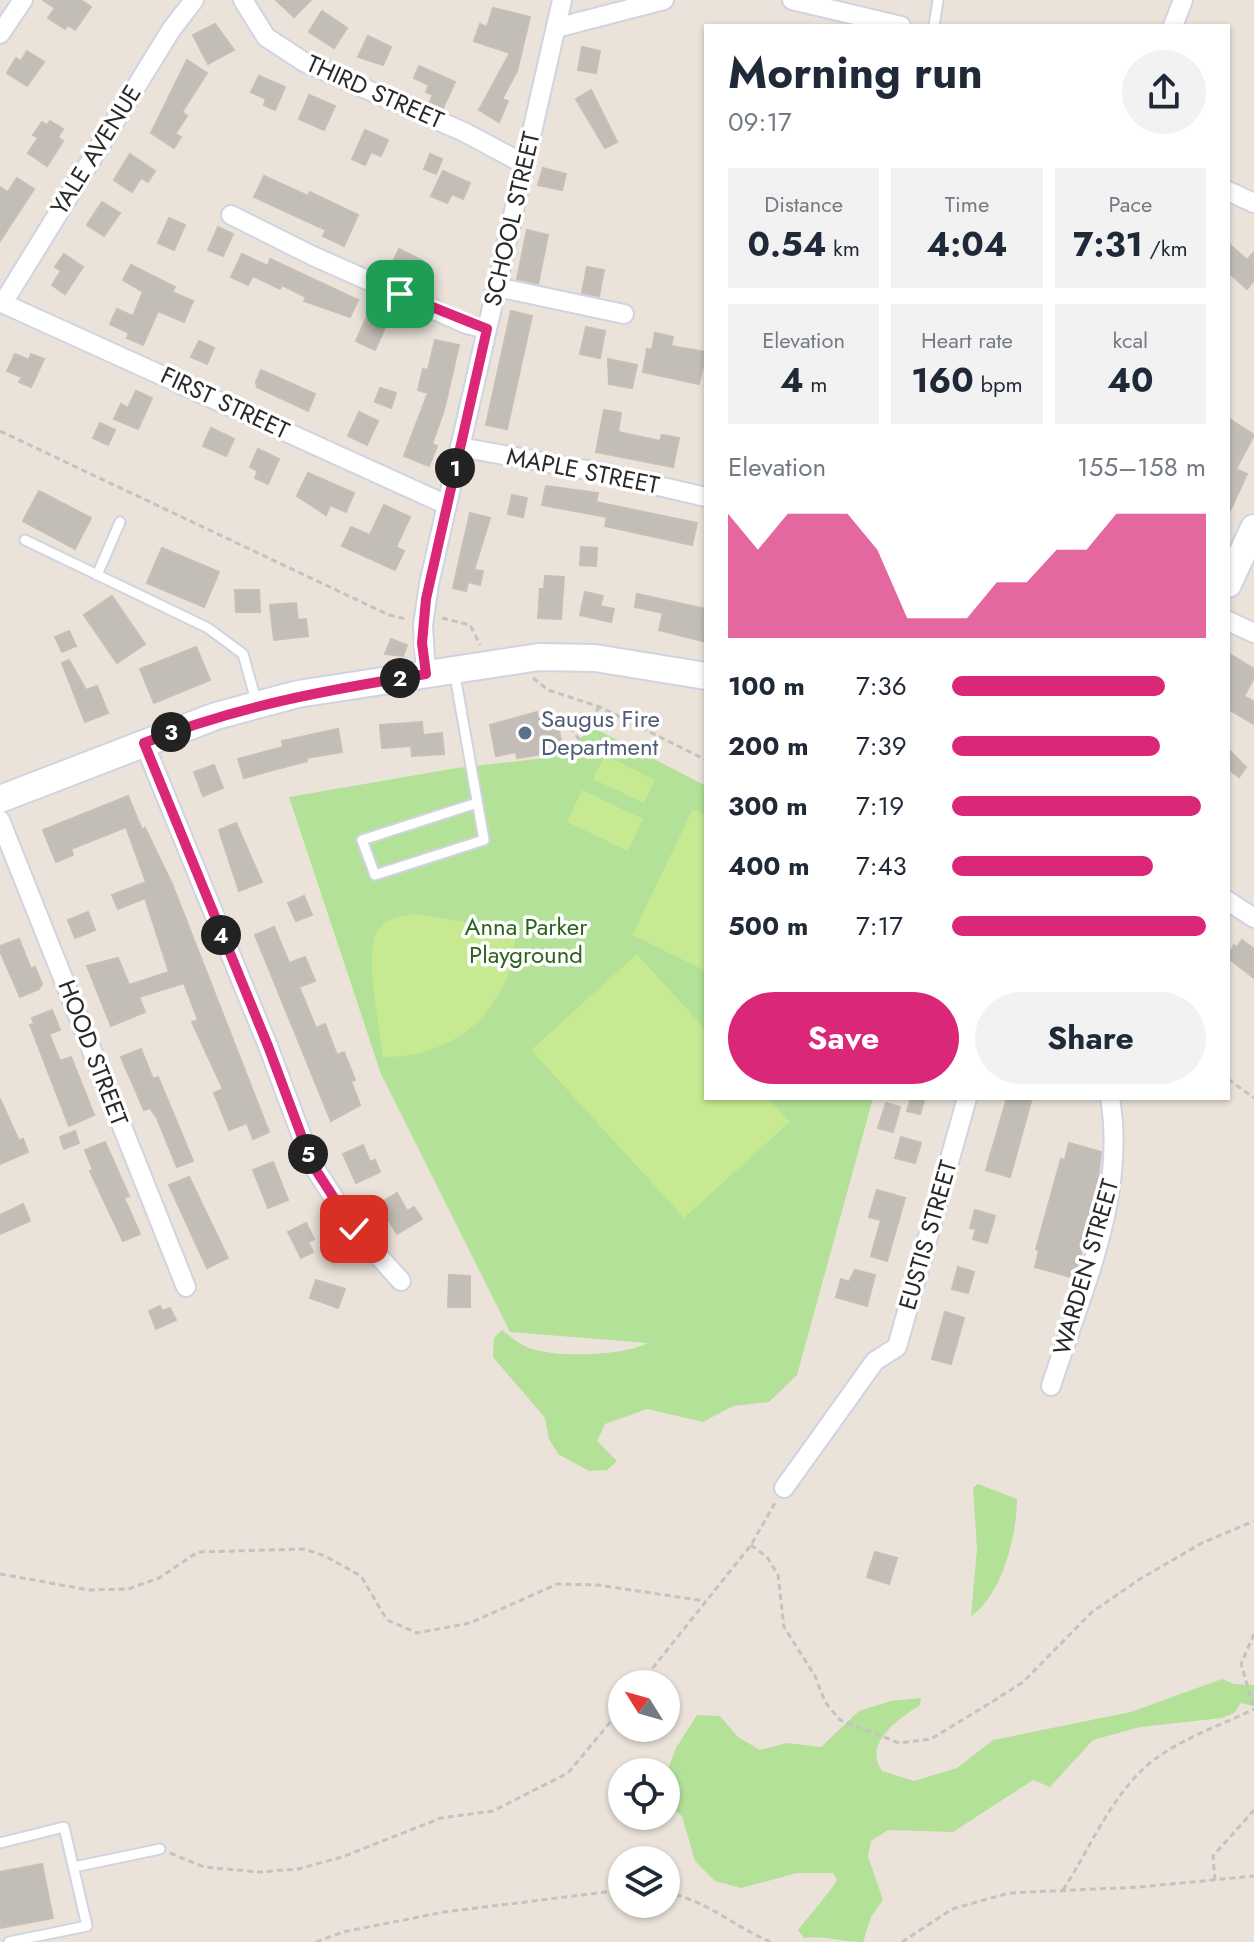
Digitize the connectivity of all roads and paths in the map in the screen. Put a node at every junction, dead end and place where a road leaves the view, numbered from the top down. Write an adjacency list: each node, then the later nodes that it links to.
1 (23, 0): 13 (street)
2 (194, 0): 19 (street, YALE AVENUE)
3 (243, 0): 14 (street, THIRD STREET)
4 (562, 0): 12 (street, SCHOOL STREET)
5 (664, 0): 12 (street)
6 (792, 0): 9 (street)
7 (938, 0): 10 (lane)
8 (1183, 0): 11 (street)
9 (893, 24)
10 (934, 24)
11 (1174, 24)
12 (556, 28): 14 (street, SCHOOL STREET)
13 (0, 34)
14 (524, 164): 18 (street, SCHOOL STREET)
15 (1230, 192): 16 (street)
16 (1254, 203)
17 (231, 215): 21 (street)
18 (497, 287): 20 (street); 21 (street, SCHOOL STREET)
19 (2, 302): 25 (street, FIRST STREET)
20 (624, 314)
21 (487, 329): 23 (street, SCHOOL STREET)
22 (0, 431): 31 (path)
23 (460, 447): 24 (street, MAPLE STREET); 25 (street, SCHOOL STREET)
24 (704, 497)
25 (447, 505): 37 (street, SCHOOL STREET)
26 (120, 522): 29 (lane)
27 (1254, 528): 30 (main road)
28 (25, 540): 29 (lane)
29 (97, 575): 40 (lane)
30 (1230, 580)
31 (410, 619)
32 (435, 619): 35 (path)
33 (1230, 622): 34 (street)
34 (1254, 633)
35 (480, 648)
36 (454, 670): 37 (main road); 38 (main road); 46 (lane)
37 (426, 674): 40 (main road)
38 (704, 676)
39 (532, 677): 41 (path)
40 (257, 704): 42 (main road)
41 (600, 707): 43 (path); 44 (path)
42 (144, 743): 45 (main road); 54 (street)
43 (584, 758)
44 (704, 759)
45 (0, 799)
46 (477, 803): 46 (lane)
47 (0, 820): 55 (street, HOOD STREET)
48 (1230, 902): 49 (street)
49 (1252, 912)
50 (1230, 1080): 51 (path)
51 (1254, 1098)
52 (966, 1100): 57 (street, EUSTIS STREET)
53 (1110, 1100): 56 (street, WARDEN STREET)
54 (401, 1281)
55 (186, 1287)
56 (1051, 1386)
57 (784, 1488): 59 (path)
58 (1254, 1521): 59 (path)
59 (751, 1545): 61 (path)
60 (0, 1574): 61 (path)
61 (705, 1601): 63 (path)
62 (1254, 1634): 64 (path)
63 (651, 1670)
64 (1254, 1709): 72 (path)
65 (608, 1725): 68 (path)
66 (1254, 1810): 71 (path)
67 (0, 1843): 69 (lane)
68 (160, 1849): 69 (lane)
69 (74, 1867): 75 (lane)
70 (1254, 1876): 71 (path)
71 (1215, 1880): 72 (path)
72 (1063, 1890): 78 (path)
73 (608, 1892): 76 (path)
74 (680, 1897): 77 (path)
75 (9, 1942)
76 (316, 1942)
77 (771, 1942)
78 (902, 1942)

